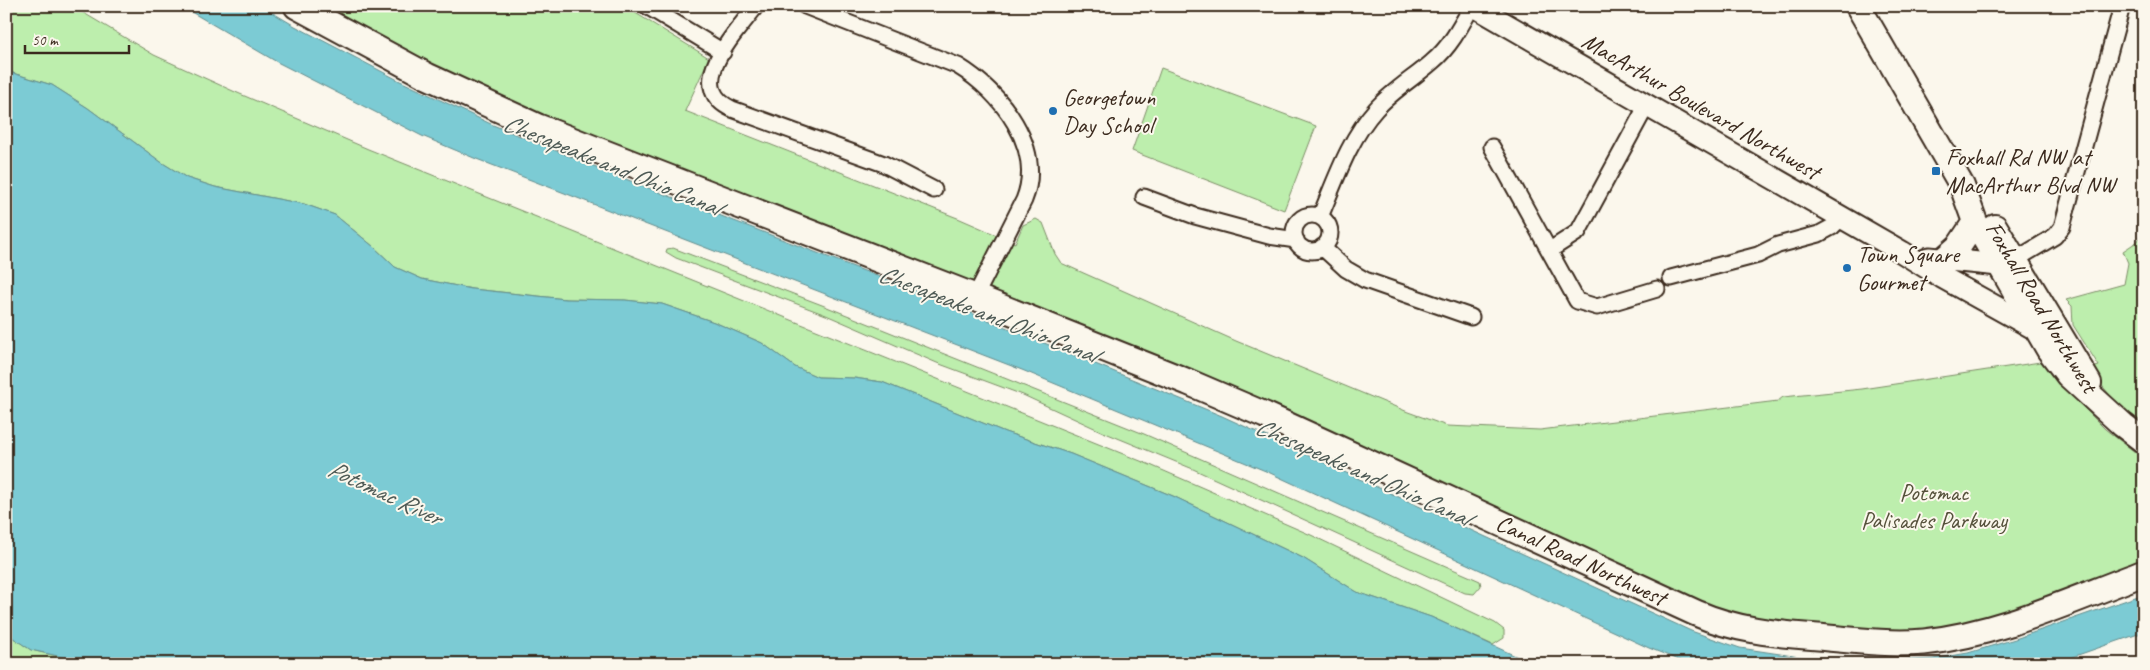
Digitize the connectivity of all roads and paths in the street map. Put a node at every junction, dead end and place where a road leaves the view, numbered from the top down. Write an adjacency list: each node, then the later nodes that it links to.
1 (297, 6): 25 (highway, Canal Road Northwest)
2 (647, 6): 8 (street)
3 (756, 6): 8 (street)
4 (805, 6): 25 (street)
5 (1473, 6): 9 (main road, MacArthur Boulevard Northwest); 14 (street)
6 (1858, 6): 11 (main road, Foxhall Road Northwest)
7 (2122, 6): 22 (street)
8 (722, 52): 12 (street)
9 (1647, 105): 15 (main road, MacArthur Boulevard Northwest); 19 (street)
10 (1492, 147): 19 (street)
11 (1962, 186): 16 (main road, Foxhall Road Northwest); 22 (main road, Foxhall Road Northwest)
12 (934, 190)
13 (1144, 197): 17 (street)
14 (1320, 217): 17 (street); 18 (street)
15 (1842, 217): 20 (main road, MacArthur Boulevard Northwest); 23 (street)
16 (1974, 222): 21 (main road); 22 (main road, Foxhall Road Northwest)
17 (1296, 240): 18 (street)
18 (1322, 247): 26 (street)
19 (1550, 250): 24 (street)
20 (1902, 252): 21 (main road, MacArthur Boulevard Northwest); 27 (main road, MacArthur Boulevard Northwest)
21 (1943, 260): 22 (main road, MacArthur Boulevard Northwest)
22 (2007, 263): 27 (main road, Foxhall Road Northwest); 28 (main road, Foxhall Road Northwest)
23 (1670, 278)
24 (1657, 289)
25 (975, 297): 30 (highway, Canal Road Northwest)
26 (1471, 316)
27 (2039, 331): 28 (main road, Foxhall Road Northwest)
28 (2101, 406): 29 (main road, Foxhall Road Northwest)
29 (2144, 441)
30 (2144, 573)

